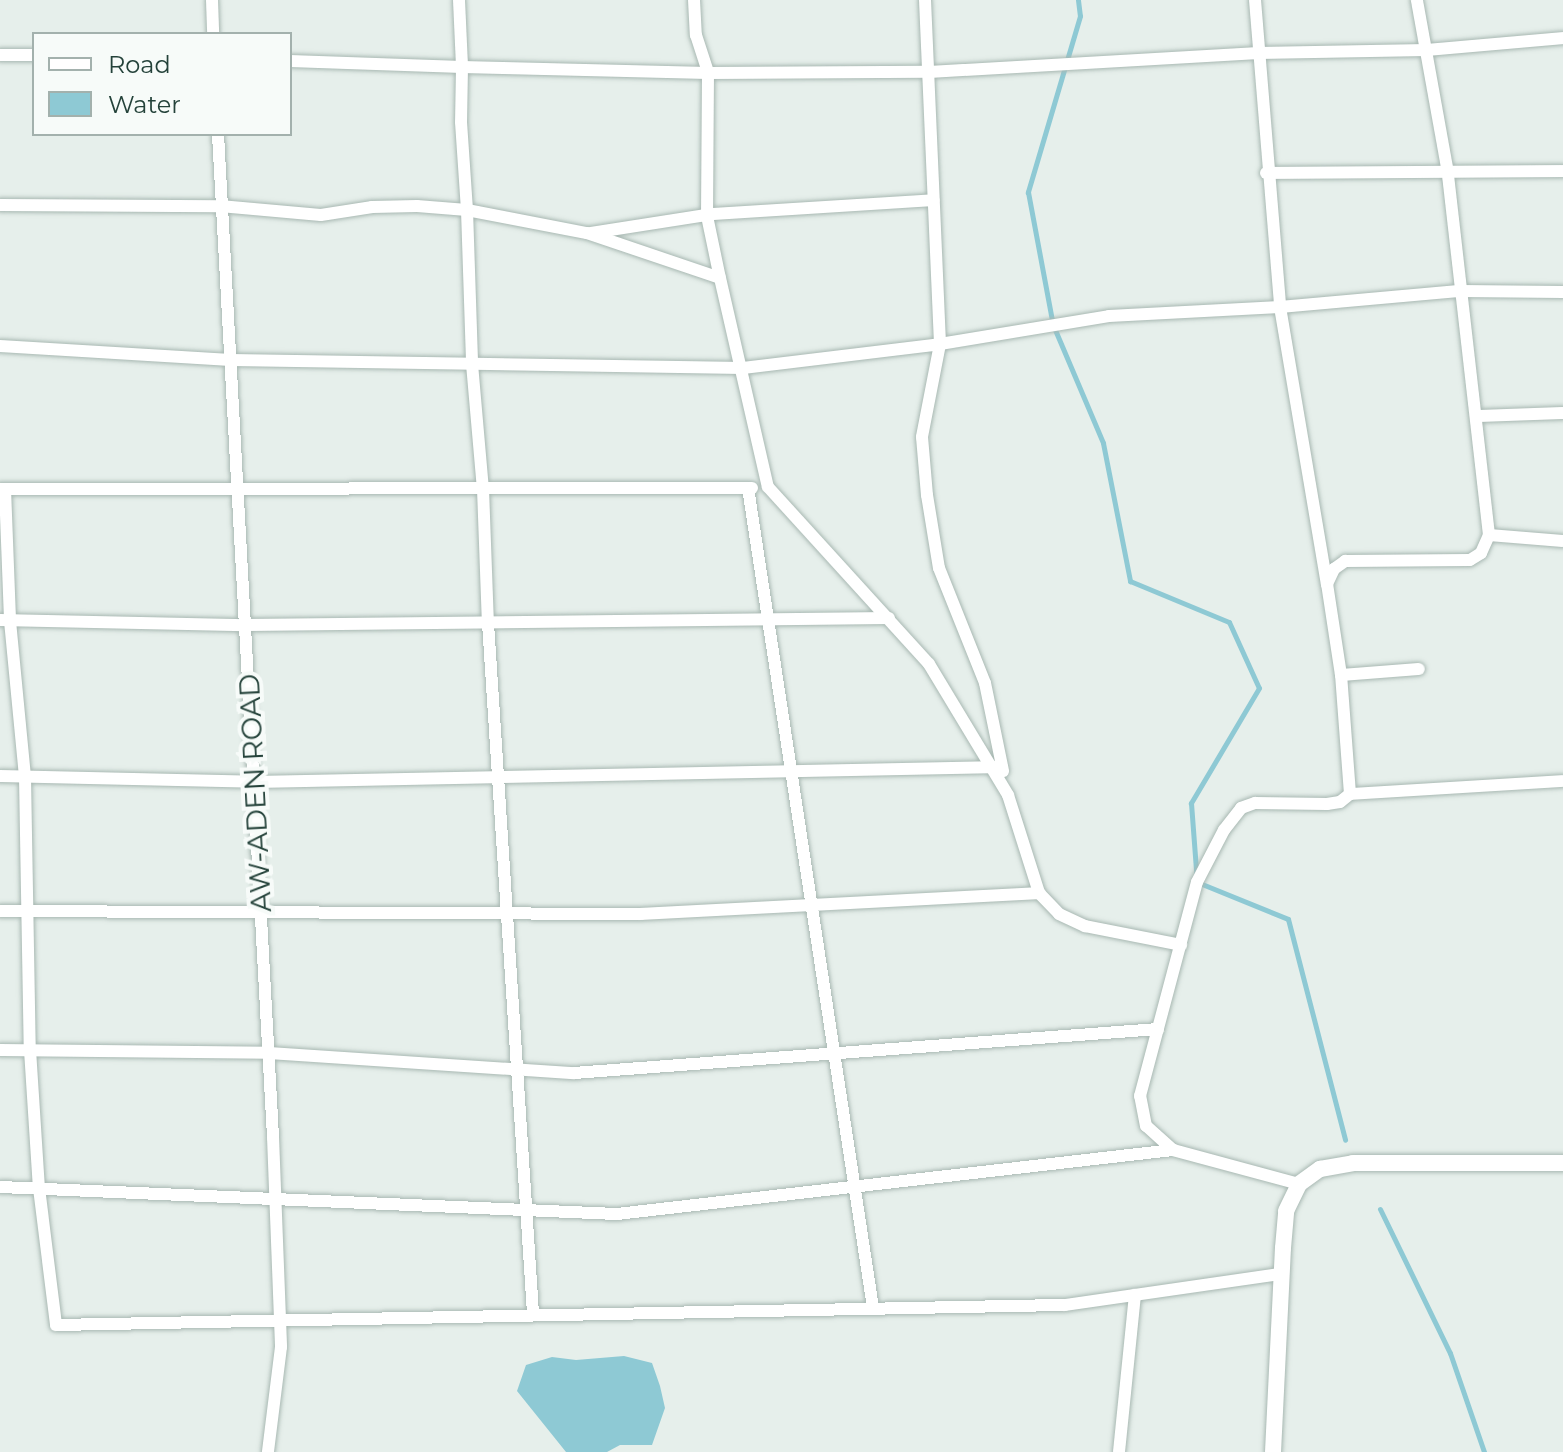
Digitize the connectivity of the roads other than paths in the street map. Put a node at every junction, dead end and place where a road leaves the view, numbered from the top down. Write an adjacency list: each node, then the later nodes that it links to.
1 (212, 0): 7 (street)
2 (459, 0): 14 (street)
3 (694, 0): 16 (street)
4 (925, 0): 15 (street)
5 (1255, 0): 10 (street)
6 (1417, 0): 9 (street)
7 (213, 32)
8 (1563, 38): 9 (street)
9 (1427, 50): 10 (street); 20 (street)
10 (1258, 53): 15 (street); 19 (street)
11 (0, 55): 12 (street)
12 (32, 55)
13 (292, 61): 14 (street)
14 (462, 67): 16 (street); 24 (street)
15 (929, 72): 16 (street); 21 (street)
16 (708, 73): 25 (street)
17 (218, 136): 23 (street, AW-ADEN ROAD)
18 (1563, 171): 20 (street)
19 (1266, 173): 20 (street); 30 (street)
20 (1448, 173): 28 (street)
21 (934, 200): 25 (street); 31 (street)
22 (0, 205): 23 (street)
23 (220, 206): 24 (street); 33 (street, AW-ADEN ROAD)
24 (467, 210): 26 (street); 34 (street)
25 (707, 216): 26 (street); 27 (street)
26 (587, 233): 27 (street)
27 (720, 278): 35 (street)
28 (1461, 291): 29 (street); 30 (street); 37 (street)
29 (1563, 292)
30 (1280, 307): 31 (street); 45 (street)
31 (940, 344): 35 (street); 53 (street)
32 (0, 346): 33 (street)
33 (231, 360): 34 (street); 42 (street, AW-ADEN ROAD)
34 (472, 364): 35 (street); 41 (street)
35 (743, 368): 38 (street)
36 (1563, 413): 37 (street)
37 (1478, 416): 43 (street)
38 (768, 487): 39 (street); 46 (street)
39 (748, 488): 41 (street); 48 (street)
40 (2, 489): 42 (street); 47 (street)
41 (483, 489): 42 (street); 49 (street)
42 (239, 491): 50 (street, AW-ADEN ROAD)
43 (1489, 535): 44 (street); 45 (street)
44 (1563, 541)
45 (1327, 584): 52 (street)
46 (889, 618): 48 (street); 53 (street)
47 (5, 620): 50 (street); 56 (street)
48 (768, 620): 49 (street); 54 (street)
49 (488, 623): 50 (street); 57 (street)
50 (246, 625): 59 (street, AW-ADEN ROAD)
51 (1419, 669): 52 (street)
52 (1341, 675): 60 (street)
53 (996, 767): 54 (street); 61 (street)
54 (789, 771): 57 (street); 62 (street)
55 (0, 776): 56 (street)
56 (25, 777): 59 (street); 64 (street)
57 (500, 777): 59 (street); 65 (street)
58 (1563, 781): 60 (street)
59 (255, 782): 66 (street, AW-ADEN ROAD)
60 (1350, 794): 67 (street)
61 (1039, 893): 62 (street); 67 (street)
62 (813, 905): 65 (street); 72 (street)
63 (0, 911): 64 (street)
64 (28, 912): 66 (street); 70 (street)
65 (506, 914): 66 (street); 73 (street)
66 (261, 915): 71 (street, AW-ADEN ROAD)
67 (1181, 945): 68 (street)
68 (1158, 1029): 72 (street); 74 (street)
69 (0, 1050): 70 (street)
70 (30, 1050): 71 (street); 79 (street)
71 (269, 1053): 73 (street); 80 (street, AW-ADEN ROAD)
72 (835, 1053): 73 (street); 77 (street)
73 (517, 1069): 81 (street)
74 (1173, 1150): 76 (street); 77 (street)
75 (1563, 1163): 76 (street)
76 (1299, 1184): 82 (street)
77 (855, 1186): 81 (street); 84 (street)
78 (0, 1187): 79 (street)
79 (39, 1188): 80 (street); 86 (street)
80 (276, 1197): 81 (street); 86 (street, AW-ADEN ROAD)
81 (526, 1210): 85 (street)
82 (1281, 1274): 83 (street); 89 (street)
83 (1135, 1295): 84 (street); 88 (street)
84 (873, 1308): 85 (street)
85 (533, 1314): 86 (street)
86 (280, 1320): 87 (street, AW-ADEN ROAD)
87 (268, 1452)
88 (1119, 1452)
89 (1273, 1452)

